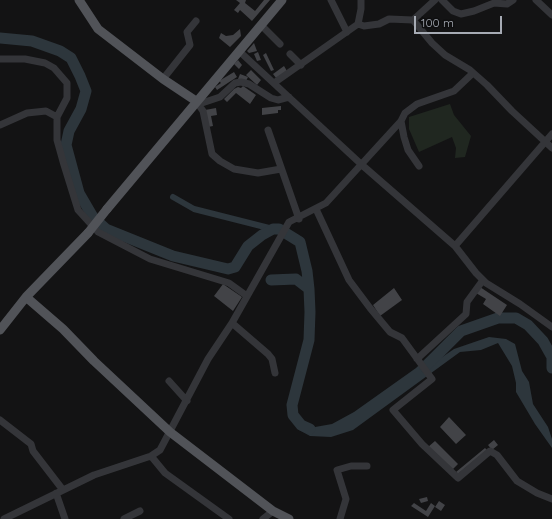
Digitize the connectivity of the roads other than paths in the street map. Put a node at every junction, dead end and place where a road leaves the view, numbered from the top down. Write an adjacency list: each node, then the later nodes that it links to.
1 (79, 0): 21 (main road)
2 (282, 0): 13 (main road)
3 (331, 0): 14 (street)
4 (361, 0): 12 (street)
5 (435, 0): 10 (street)
6 (442, 0): 7 (street)
7 (513, 0)
8 (536, 0): 9 (street)
9 (552, 15)
10 (413, 20): 12 (street); 20 (street)
11 (196, 21): 21 (street)
12 (358, 24): 14 (street)
13 (261, 25): 15 (street); 16 (main road)
14 (347, 32): 19 (street)
15 (280, 44)
16 (240, 51): 22 (street); 24 (main road)
17 (290, 54): 19 (street)
18 (0, 59): 25 (street)
19 (301, 65): 22 (street)
20 (473, 73): 26 (street); 30 (street)
21 (163, 79): 24 (main road)
22 (274, 83): 23 (street)
23 (289, 97): 24 (street); 32 (street)
24 (198, 102): 34 (street); 40 (main road, bridge)
25 (57, 117): 27 (street); 39 (street)
26 (401, 121): 32 (street); 33 (street)
27 (0, 125)
28 (268, 130): 34 (street)
29 (552, 134): 30 (street)
30 (546, 142): 31 (street); 37 (street)
31 (552, 148)
32 (362, 165): 35 (street); 37 (street)
33 (419, 166)
34 (281, 169): 36 (street)
35 (316, 209): 36 (street); 44 (street)
36 (299, 218): 39 (street)
37 (456, 246): 38 (street)
38 (483, 280): 42 (street); 44 (street)
39 (248, 296): 41 (street)
40 (26, 297): 43 (main road); 49 (main road)
41 (232, 323): 45 (street); 47 (street)
42 (552, 327)
43 (0, 330)
44 (418, 361): 54 (street)
45 (275, 373)
46 (169, 380): 47 (street)
47 (187, 401): 49 (street)
48 (0, 420): 52 (street)
49 (170, 432): 50 (street); 56 (main road)
50 (151, 456): 52 (street); 60 (street)
51 (367, 466): 63 (street)
52 (63, 490): 53 (street)
53 (56, 494): 57 (street); 58 (street)
54 (552, 499)
55 (140, 511): 59 (street)
56 (273, 511): 61 (street); 62 (main road)
57 (4, 519)
58 (64, 519)
59 (124, 519)
60 (229, 519)
61 (263, 519)
62 (289, 519)
63 (340, 519)

